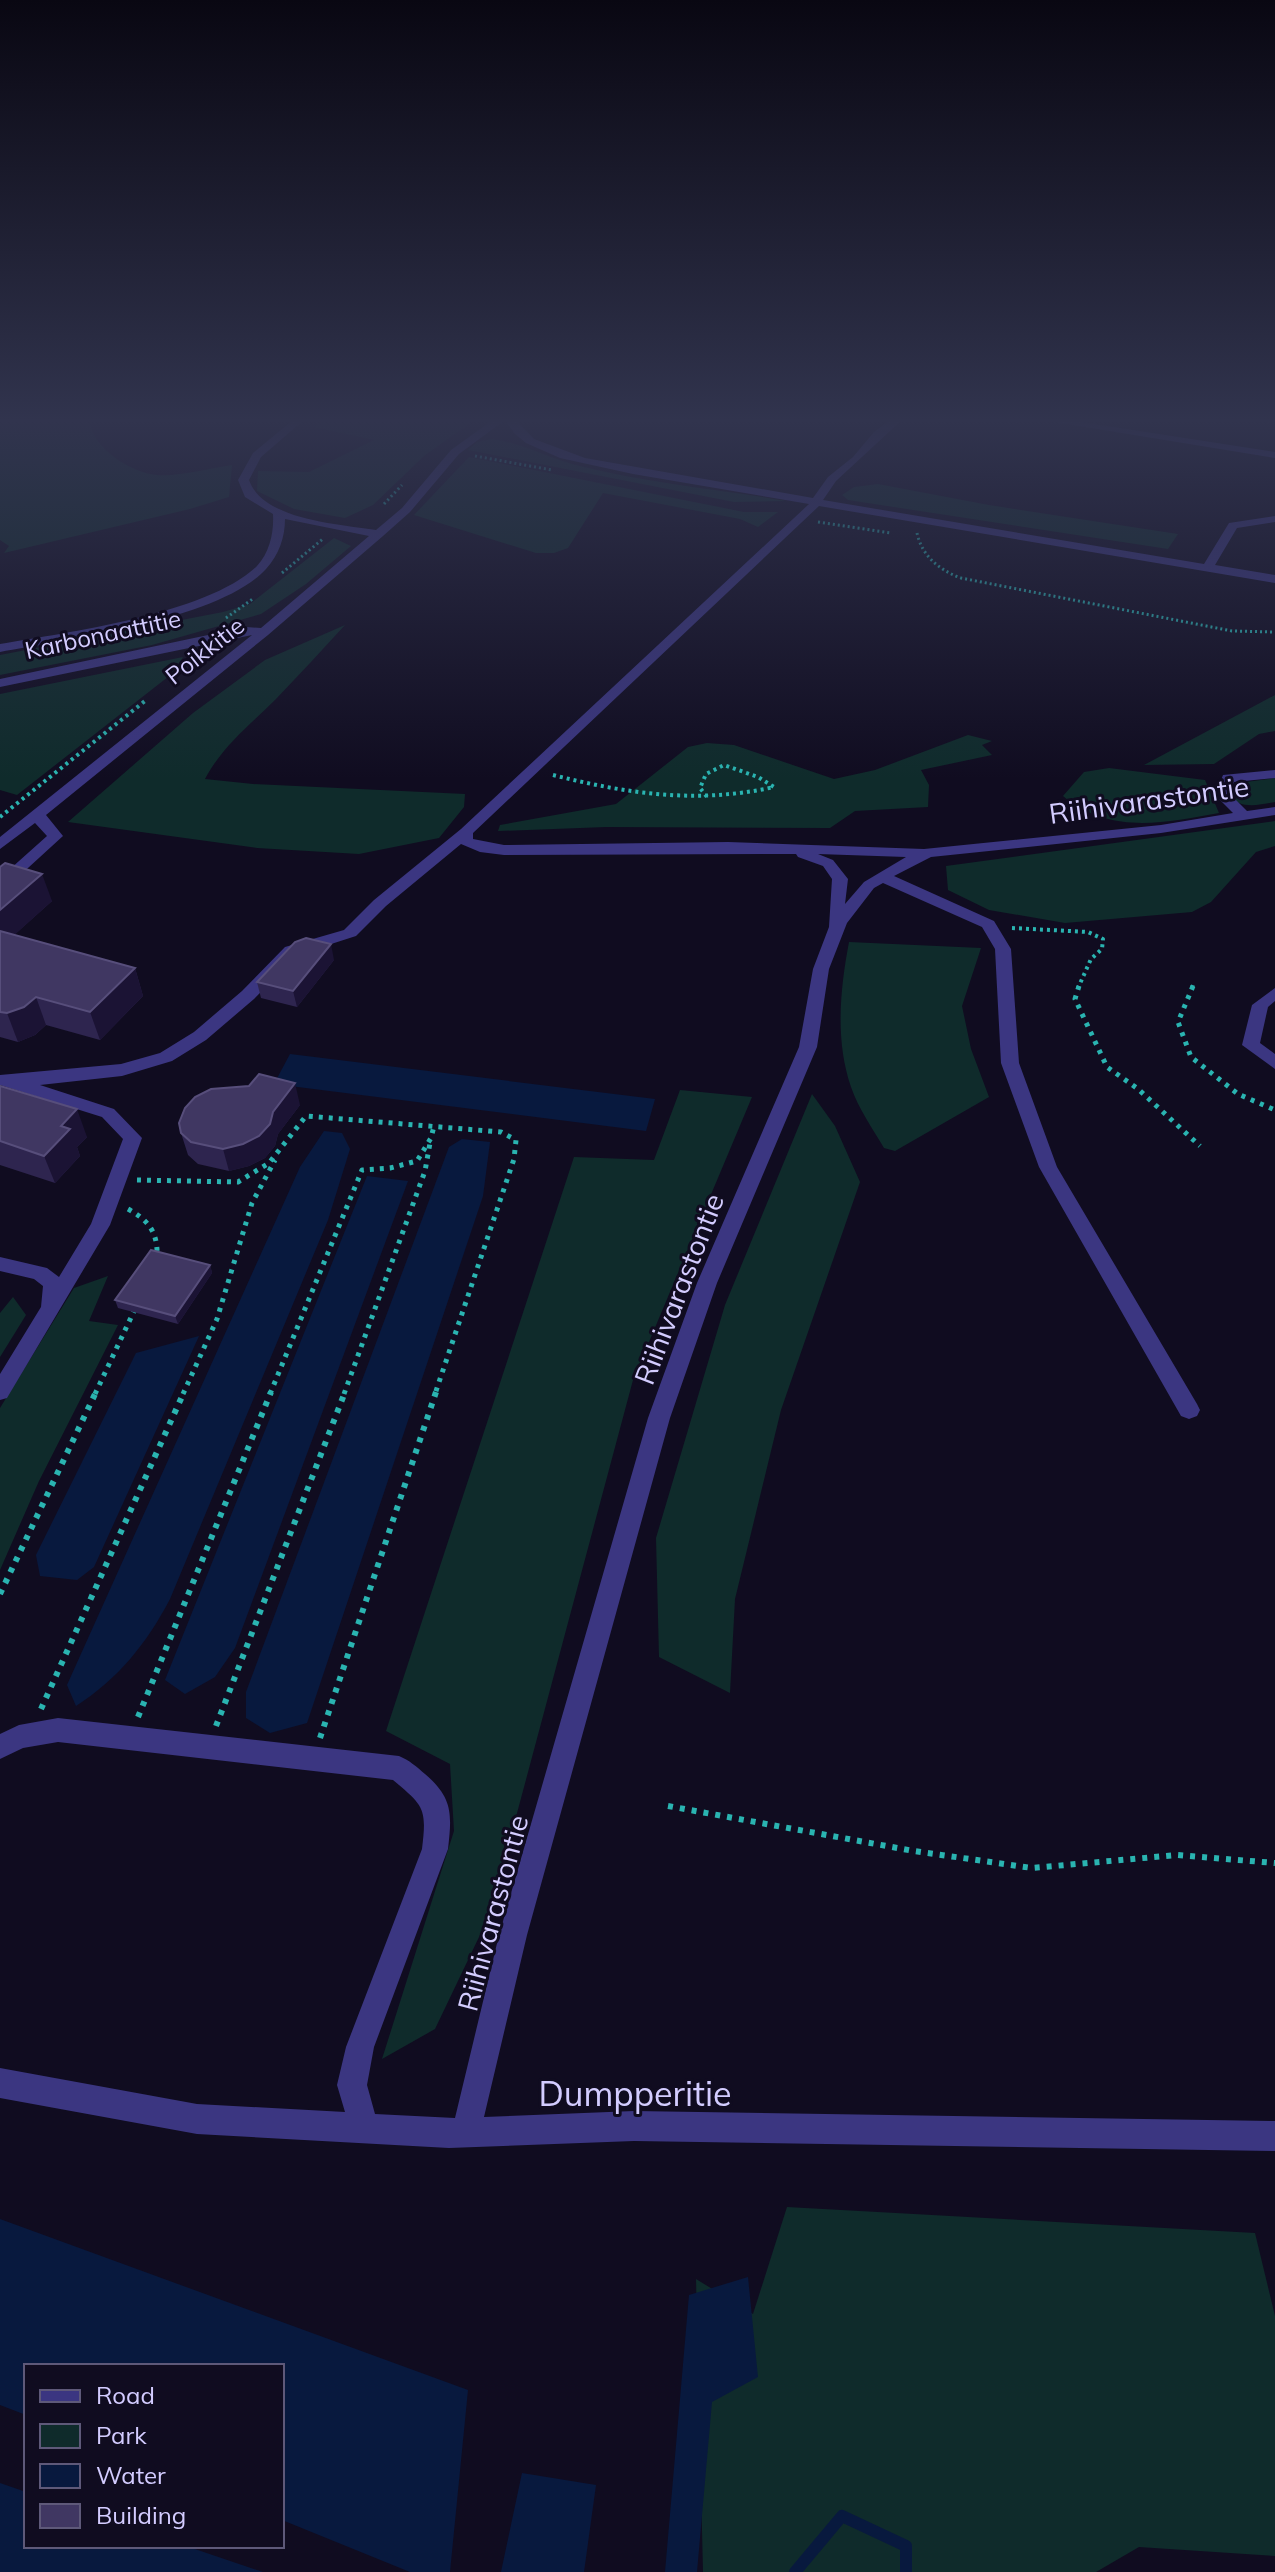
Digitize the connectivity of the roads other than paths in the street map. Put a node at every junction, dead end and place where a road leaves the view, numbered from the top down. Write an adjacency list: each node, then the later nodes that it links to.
1 (275, 539): 9 (street)
2 (373, 539): 8 (street, Poikkitie)
3 (778, 539): 15 (street)
4 (1039, 539): 6 (street)
5 (1225, 539): 6 (street)
6 (1208, 567): 7 (street)
7 (1275, 579)
8 (264, 632): 10 (street, Karbonaattitie); 13 (street, Poikkitie)
9 (0, 648)
10 (0, 683)
11 (1275, 774): 14 (street)
12 (1275, 811): 14 (street, Riihivarastontie)
13 (38, 814): 16 (street, Poikkitie); 20 (street)
14 (1244, 816): 18 (street, Riihivarastontie)
15 (466, 832): 17 (street); 24 (street)
16 (0, 844)
17 (776, 848): 18 (street); 21 (street)
18 (928, 853): 19 (street, Riihivarastontie)
19 (883, 877): 21 (street, Riihivarastontie); 28 (street)
20 (0, 886)
21 (832, 940): 32 (street, Riihivarastontie)
22 (1275, 993): 23 (street)
23 (1275, 1063)
24 (3, 1079): 26 (street)
25 (0, 1264): 26 (street)
26 (50, 1309): 27 (street)
27 (0, 1392)
28 (1189, 1410)
29 (0, 1747): 31 (street)
30 (0, 2083): 31 (street, Dumpperitie)
31 (364, 2128): 32 (street, Dumpperitie)
32 (466, 2132): 33 (street, Dumpperitie)
33 (1274, 2137)

